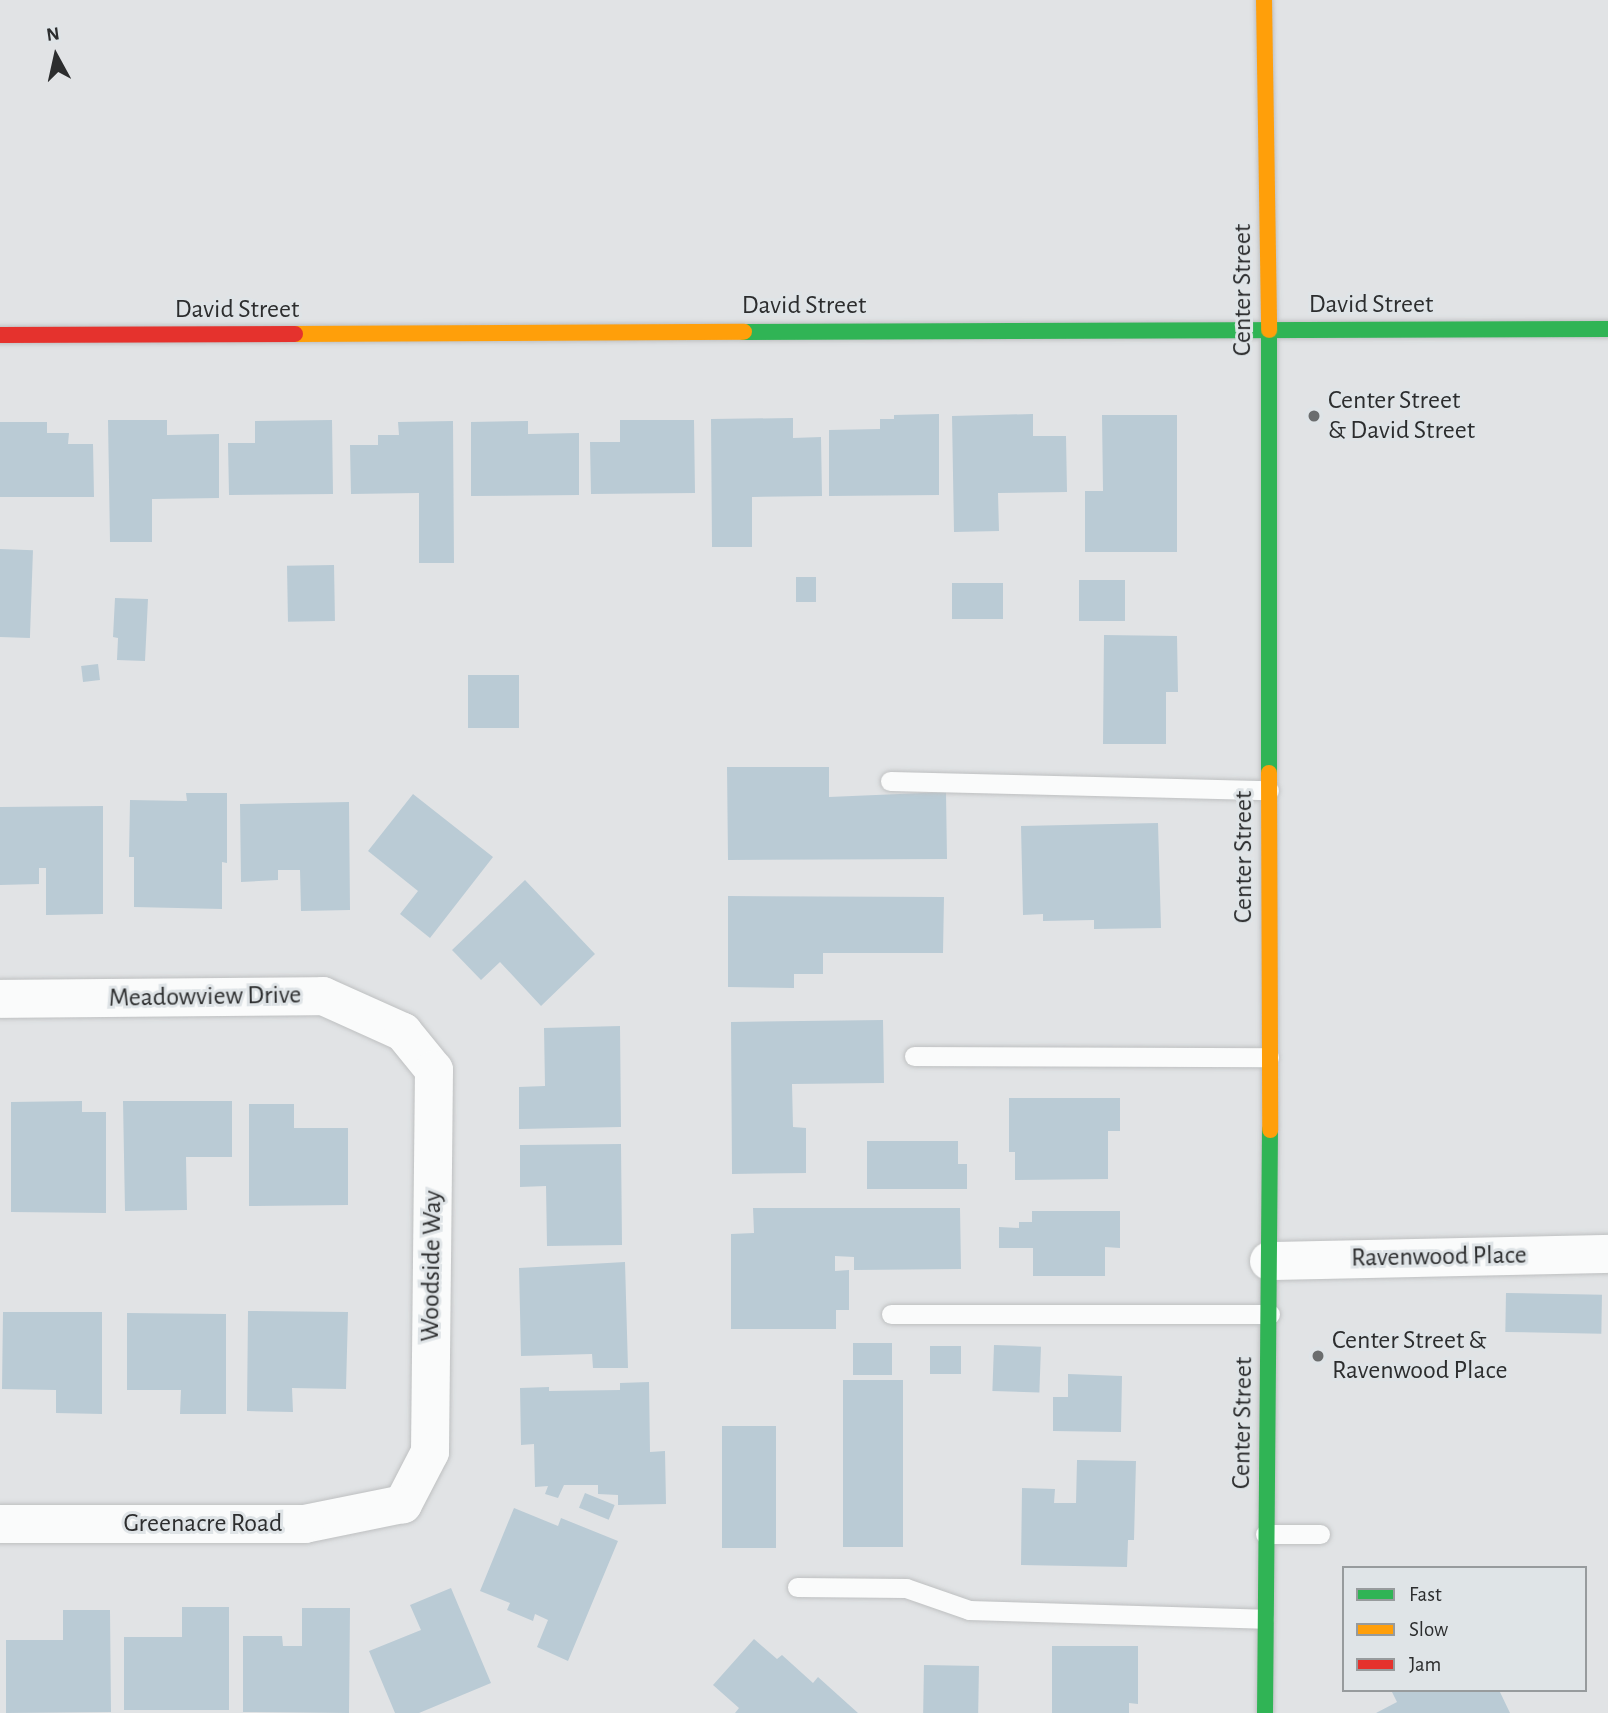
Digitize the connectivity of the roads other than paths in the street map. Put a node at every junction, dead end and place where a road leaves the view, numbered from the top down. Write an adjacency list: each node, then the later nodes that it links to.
1 (1264, 0): 2 (street, Center Street)
2 (1269, 328): 3 (street, David Street); 4 (street, David Street); 6 (street, Center Street)
3 (1608, 329)
4 (0, 335)
5 (890, 781): 6 (lane)
6 (1269, 790): 10 (street, Center Street)
7 (0, 999): 8 (street, Meadowview Drive)
8 (402, 1031): 15 (street, Woodside Way)
9 (914, 1056): 10 (lane)
10 (1269, 1057): 12 (street, Center Street)
11 (1608, 1254): 12 (street, Ravenwood Place)
12 (1269, 1261): 14 (street, Center Street)
13 (891, 1314): 14 (lane)
14 (1269, 1314): 17 (street, Center Street)
15 (403, 1504): 16 (street, Greenacre Road)
16 (0, 1524)
17 (1265, 1534): 18 (lane); 20 (street, Center Street)
18 (1320, 1534)
19 (797, 1587): 20 (lane)
20 (1264, 1619): 21 (street, Center Street)
21 (1265, 1713)

